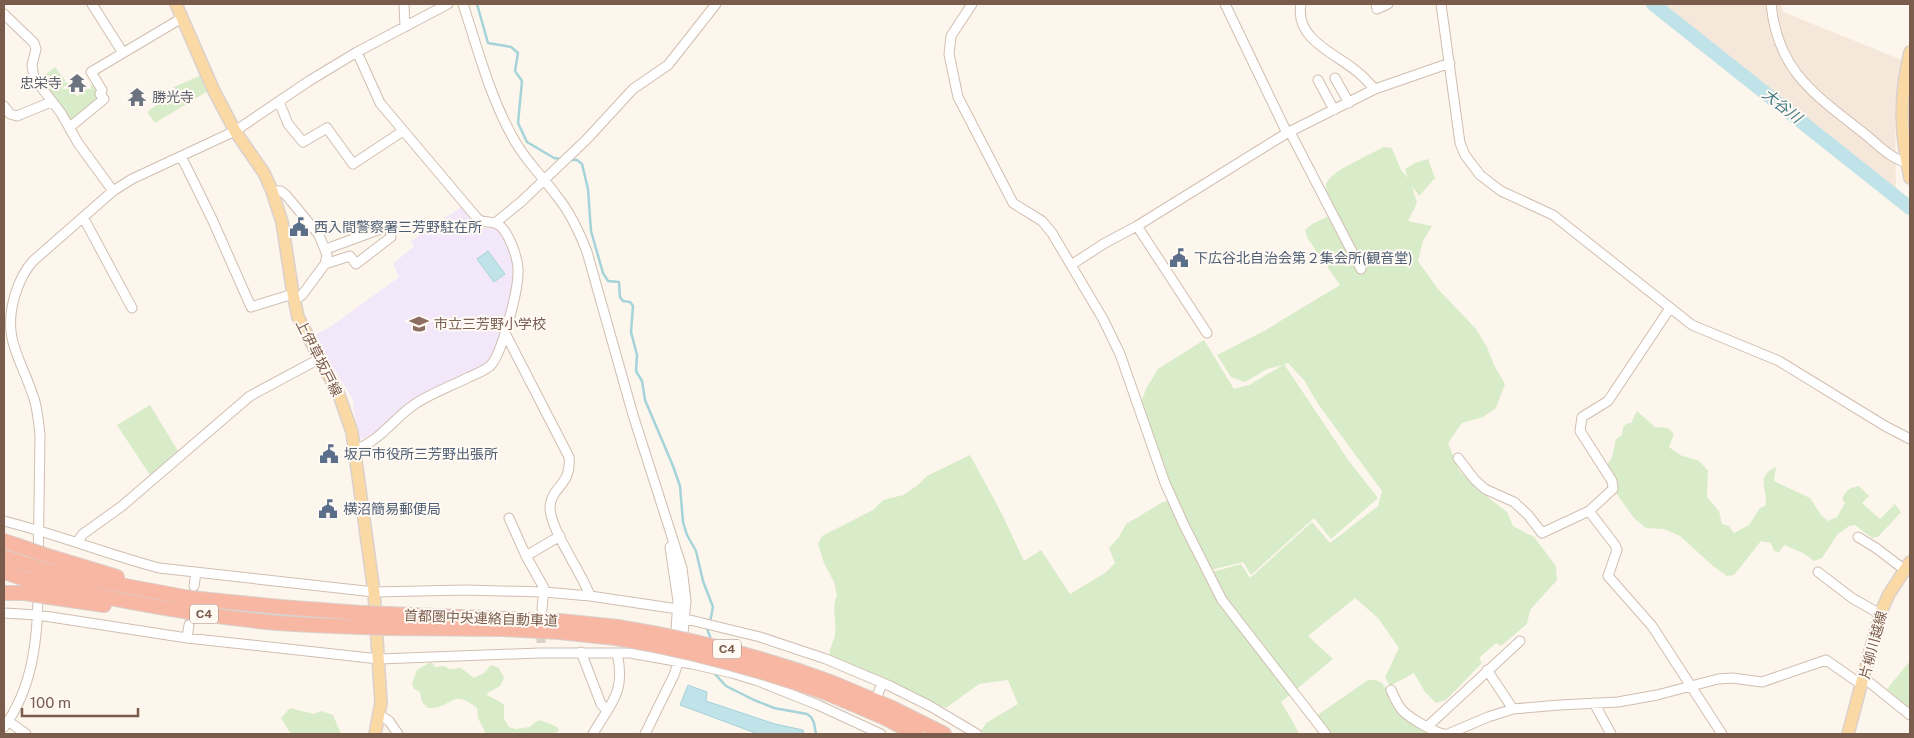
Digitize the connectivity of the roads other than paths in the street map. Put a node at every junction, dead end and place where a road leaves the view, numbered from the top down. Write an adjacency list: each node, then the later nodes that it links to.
1 (92, 4): 19 (street)
2 (176, 4): 15 (main road, 上伊草坂戸線)
3 (404, 4): 16 (street)
4 (448, 4): 16 (street)
5 (463, 4): 36 (street)
6 (716, 4): 36 (street)
7 (972, 4): 44 (street)
8 (1225, 4): 32 (street)
9 (1301, 4): 23 (street)
10 (1376, 4): 11 (street)
11 (1388, 4)
12 (1441, 4): 20 (street)
13 (1773, 5): 34 (street)
14 (4, 14): 24 (street)
15 (182, 18): 19 (street); 30 (main road, 上伊草坂戸線)
16 (405, 27): 17 (street)
17 (357, 52): 30 (street); 31 (street)
18 (1910, 52): 34 (main road)
19 (123, 53): 29 (street)
20 (1450, 63): 23 (street); 48 (street)
21 (1335, 78): 25 (street)
22 (1318, 80): 28 (street)
23 (1374, 89): 25 (street)
24 (51, 102): 27 (street); 29 (street)
25 (1349, 103): 28 (street)
26 (280, 104): 31 (street)
27 (4, 106)
28 (1334, 110): 32 (street)
29 (70, 127): 38 (street)
30 (235, 131): 33 (street); 37 (main road, 上伊草坂戸線)
31 (403, 131): 40 (street)
32 (1288, 132): 41 (street); 45 (street)
33 (181, 156): 38 (street); 46 (street)
34 (1909, 163): 35 (main road)
35 (1910, 178)
36 (543, 179): 40 (street); 56 (street)
37 (272, 191): 42 (street); 46 (main road, 上伊草坂戸線)
38 (113, 192): 39 (street)
39 (82, 217): 47 (street); 51 (street)
40 (495, 224): 49 (street)
41 (1137, 226): 44 (street); 50 (street)
42 (326, 249): 43 (street); 43 (street)
43 (325, 264): 46 (street)
44 (1071, 265): 117 (street)
45 (1361, 268)
46 (293, 297): 52 (main road, 上伊草坂戸線)
47 (132, 308)
48 (1670, 308): 53 (street); 57 (street)
49 (504, 333): 54 (street); 61 (street)
50 (1207, 333)
51 (7, 336): 60 (street)
52 (319, 359): 54 (main road, 上伊草坂戸線); 64 (street)
53 (1910, 439)
54 (355, 450): 75 (main road, 上伊草坂戸線)
55 (1458, 458): 57 (street)
56 (657, 490): 79 (street); 83 (street)
57 (1589, 511): 97 (street)
58 (509, 518): 65 (street)
59 (4, 521): 60 (street)
60 (39, 530): 64 (street); 82 (street)
61 (560, 536): 65 (street); 77 (street)
62 (1858, 537): 67 (street)
63 (4, 541): 74 (highway, bridge)
64 (77, 542): 70 (street)
65 (526, 556): 76 (street)
66 (4, 557): 69 (highway, 首都圏中央連絡自動車道 / C4)
67 (1907, 566): 81 (main road, 片柳川越線)
68 (4, 572): 69 (highway, 首都圏中央連絡自動車道 / C4)
69 (25, 572): 72 (highway, 首都圏中央連絡自動車道 / C4, bridge)
70 (196, 572): 74 (street); 75 (street)
71 (1818, 572): 81 (street)
72 (49, 585): 73 (highway, bridge); 74 (highway, 首都圏中央連絡自動車道 / C4); 84 (highway, 首都圏中央連絡自動車道 / C4)
73 (4, 592)
74 (192, 592): 84 (highway, 首都圏中央連絡自動車道 / C4)
75 (374, 592): 76 (street); 92 (main road, 上伊草坂戸線)
76 (544, 592): 77 (street); 78 (street)
77 (590, 596): 79 (street)
78 (542, 609)
79 (678, 609): 93 (street)
80 (4, 613): 82 (street)
81 (1880, 614): 95 (main road, 片柳川越線)
82 (38, 615): 86 (street); 106 (street)
83 (686, 619): 93 (street); 96 (street)
84 (362, 620): 87 (highway, 首都圏中央連絡自動車道 / C4, bridge)
85 (189, 625): 86 (street)
86 (187, 638): 92 (street)
87 (617, 639): 90 (street); 93 (street); 98 (highway, 首都圏中央連絡自動車道 / C4, bridge); 103 (street)
88 (1520, 641): 94 (street)
89 (541, 643): 91 (street)
90 (581, 652): 91 (street); 103 (street)
91 (540, 653): 92 (street)
92 (379, 659): 104 (main road, 上伊草坂戸線)
93 (676, 661): 112 (street); 113 (street)
94 (1487, 670): 102 (street); 107 (street)
95 (1863, 681): 97 (street); 105 (street); 121 (main road, 片柳川越線)
96 (882, 683): 100 (street); 116 (street)
97 (1690, 686): 101 (street); 120 (street)
98 (831, 688): 114 (highway, 首都圏中央連絡自動車道 / C4); 115 (highway, 首都圏中央連絡自動車道 / C4)
99 (1391, 690): 107 (street)
100 (878, 694)
101 (1594, 703): 102 (street); 119 (street)
102 (1513, 709): 118 (street)
103 (607, 711): 111 (street)
104 (380, 715): 109 (main road, 上伊草坂戸線); 110 (street)
105 (1910, 715)
106 (6, 724): 108 (street)
107 (1427, 727): 118 (street)
108 (26, 734)
109 (375, 734)
110 (398, 734)
111 (593, 734)
112 (645, 734)
113 (881, 734)
114 (916, 734)
115 (944, 734)
116 (977, 734)
117 (1326, 734)
118 (1446, 734)
119 (1611, 734)
120 (1722, 734)
121 (1848, 734)

